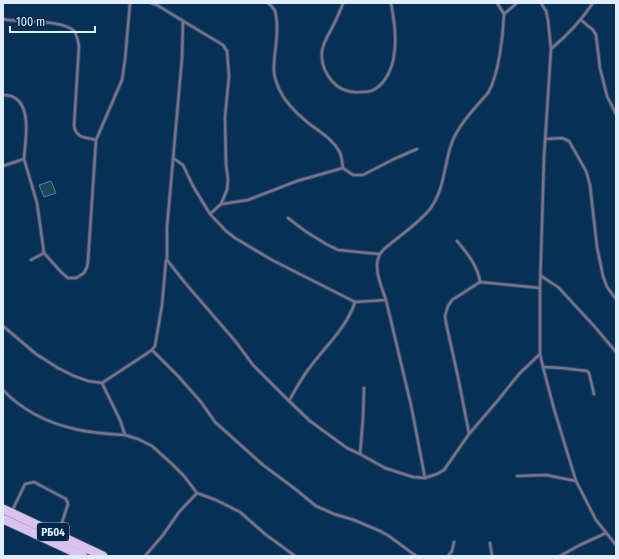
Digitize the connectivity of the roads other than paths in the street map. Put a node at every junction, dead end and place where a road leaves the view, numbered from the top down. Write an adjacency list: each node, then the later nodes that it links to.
1 (130, 3): 19 (lane)
2 (150, 3): 10 (lane)
3 (268, 3): 24 (lane)
4 (343, 3): 5 (lane)
5 (391, 3)
6 (497, 3): 11 (lane)
7 (517, 3): 11 (lane)
8 (541, 3): 15 (lane)
9 (592, 3): 13 (lane)
10 (158, 4): 14 (lane)
11 (504, 14): 30 (lane)
12 (3, 19): 19 (lane)
13 (581, 20): 15 (lane); 17 (lane)
14 (183, 21): 21 (lane); 25 (lane)
15 (551, 49): 18 (lane)
16 (3, 95): 22 (lane)
17 (616, 114)
18 (545, 139): 33 (lane); 36 (lane)
19 (96, 140): 29 (lane)
20 (417, 149): 24 (lane)
21 (173, 158): 26 (lane); 32 (lane)
22 (24, 159): 23 (lane); 29 (lane)
23 (3, 166)
24 (343, 168): 25 (lane)
25 (221, 204): 26 (lane)
26 (210, 214): 38 (lane)
27 (288, 218): 30 (lane)
28 (457, 241): 34 (lane)
29 (44, 253): 31 (lane)
30 (379, 254): 37 (lane)
31 (31, 260)
32 (166, 260): 40 (lane); 48 (lane)
33 (540, 276): 35 (lane); 41 (lane)
34 (480, 282): 35 (lane); 49 (lane)
35 (540, 288): 42 (lane)
36 (616, 299)
37 (386, 300): 38 (lane); 53 (lane)
38 (355, 302): 48 (lane)
39 (3, 326): 44 (lane)
40 (152, 350): 44 (lane); 67 (lane)
41 (616, 352)
42 (540, 354): 43 (lane); 49 (lane)
43 (543, 367): 47 (lane); 54 (lane)
44 (102, 383): 50 (lane)
45 (364, 388): 51 (lane)
46 (3, 390): 50 (lane)
47 (594, 394)
48 (289, 401): 51 (lane)
49 (469, 434): 53 (lane)
50 (124, 435): 55 (lane)
51 (360, 454): 53 (lane)
52 (517, 476): 54 (lane)
53 (425, 478)
54 (576, 481): 58 (lane)
55 (197, 493): 65 (lane); 66 (lane)
56 (7, 510): 59 (highway, РБ04); 59 (lane)
57 (3, 519): 63 (highway, РБ04)
58 (606, 533): 62 (lane); 70 (lane)
59 (58, 535): 64 (highway, РБ04)
60 (454, 542): 68 (lane)
61 (490, 542): 69 (lane)
62 (616, 545)
63 (83, 556)
64 (104, 556)
65 (145, 556)
66 (295, 556)
67 (416, 556)
68 (448, 556)
69 (492, 556)
70 (560, 556)

